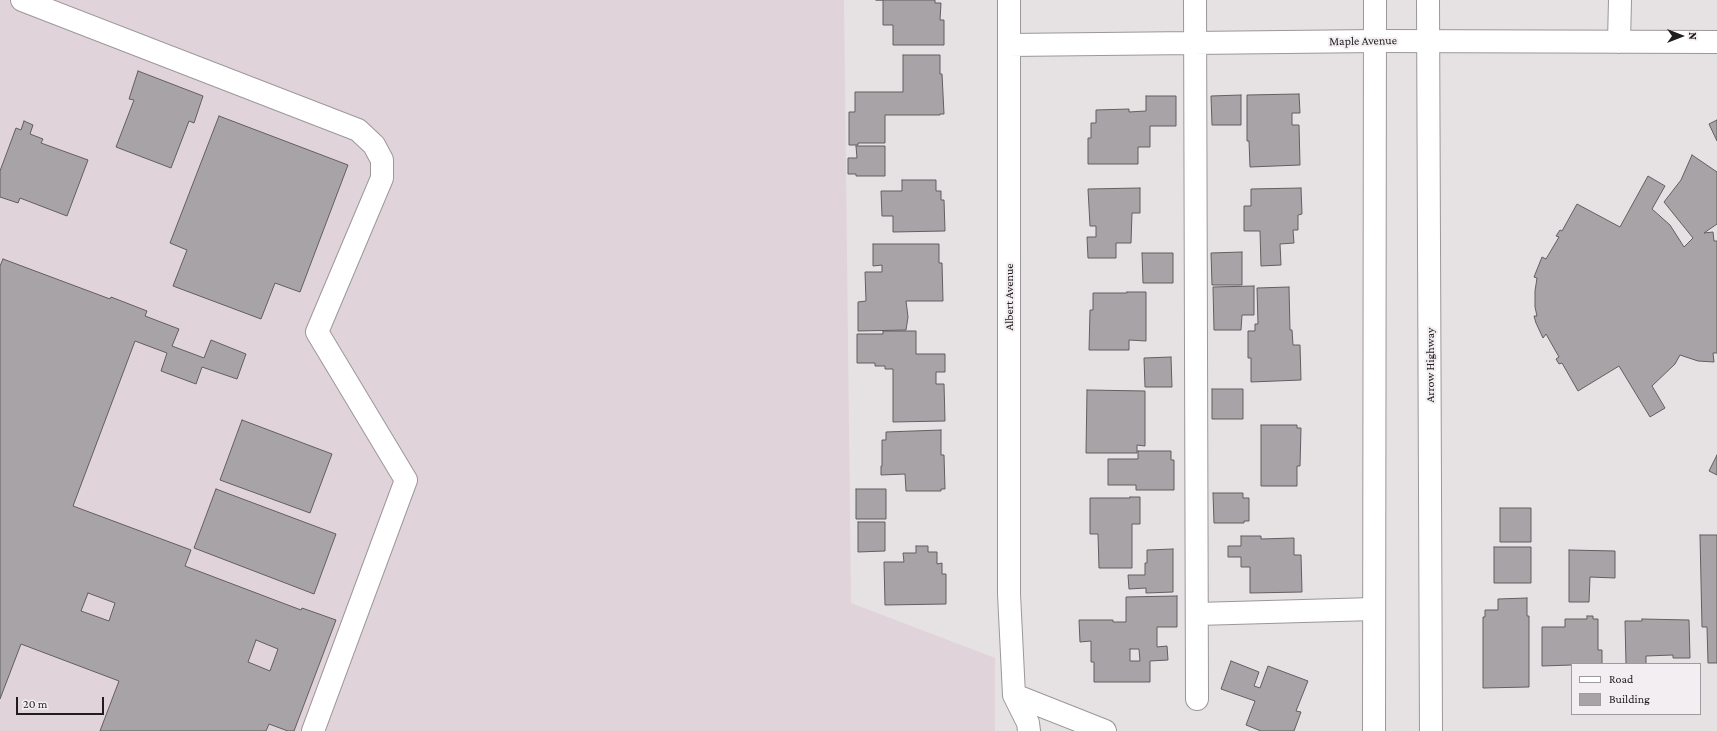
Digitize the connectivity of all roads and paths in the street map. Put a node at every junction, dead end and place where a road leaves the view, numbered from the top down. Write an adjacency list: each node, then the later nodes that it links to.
1 (22, 0): 17 (main road)
2 (1009, 0): 12 (main road, Albert Avenue)
3 (1195, 0): 11 (main road)
4 (1375, 0): 7 (main road)
5 (1428, 0): 8 (main road, Arrow Highway)
6 (1620, 0): 9 (main road)
7 (1376, 41): 8 (main road, Maple Avenue); 11 (main road, Maple Avenue); 13 (main road)
8 (1428, 41): 9 (main road, Maple Avenue); 21 (main road, Arrow Highway)
9 (1619, 42): 10 (main road, Maple Avenue)
10 (1717, 42)
11 (1195, 43): 12 (main road, Maple Avenue); 14 (main road)
12 (1009, 45): 15 (main road, Albert Avenue)
13 (1374, 609): 14 (main road); 20 (main road)
14 (1197, 614): 16 (main road)
15 (1014, 695): 18 (main road); 19 (main road)
16 (1197, 699)
17 (314, 731)
18 (1029, 731)
19 (1105, 731)
20 (1374, 731)
21 (1431, 731)

